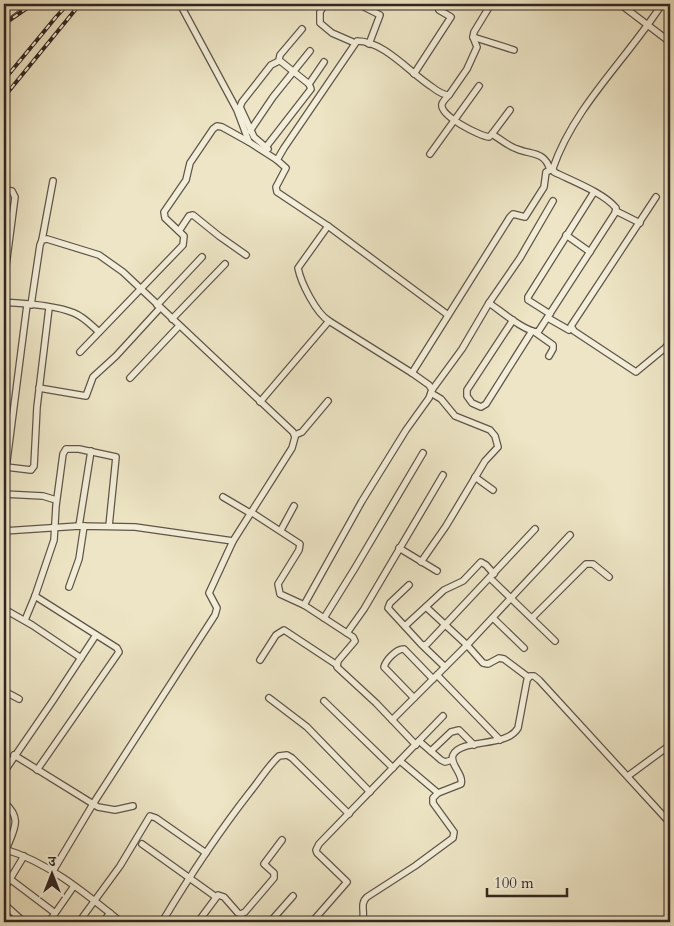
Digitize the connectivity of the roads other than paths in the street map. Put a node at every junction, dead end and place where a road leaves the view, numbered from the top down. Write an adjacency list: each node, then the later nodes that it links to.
1 (22, 4): 9 (street)
2 (180, 4): 29 (street)
3 (325, 4): 13 (street)
4 (365, 4): 15 (street)
5 (491, 4): 12 (street)
6 (620, 4): 10 (street)
7 (662, 4): 10 (street)
8 (439, 10): 21 (street)
9 (4, 18)
10 (649, 25): 14 (street); 33 (street)
11 (302, 29): 18 (street)
12 (473, 37): 16 (street); 24 (street)
13 (355, 42): 15 (street); 32 (street)
14 (670, 42)
15 (369, 44): 21 (street)
16 (514, 50)
17 (310, 51): 20 (street)
18 (279, 61): 20 (street); 27 (street)
19 (324, 62): 22 (street)
20 (293, 72): 22 (street); 27 (street)
21 (414, 74): 24 (street)
22 (309, 84): 30 (street)
23 (479, 86): 26 (street)
24 (449, 95): 26 (street)
25 (510, 110): 28 (street)
26 (456, 120): 28 (street); 31 (street)
27 (250, 131): 30 (street)
28 (492, 134): 33 (street)
29 (249, 142): 32 (street); 42 (street)
30 (266, 147): 32 (street)
31 (430, 154)
32 (275, 158): 41 (street)
33 (551, 169): 36 (street); 56 (street)
34 (53, 180): 44 (street)
35 (4, 190): 49 (street)
36 (594, 192): 39 (street); 43 (street)
37 (656, 197): 40 (street)
38 (552, 201): 52 (street)
39 (616, 211): 40 (street); 45 (street)
40 (640, 223): 65 (street)
41 (328, 226): 56 (street); 60 (street)
42 (179, 231): 46 (street); 50 (street)
43 (566, 235): 45 (street); 57 (street)
44 (42, 240): 50 (street); 53 (street)
45 (590, 252): 57 (street)
46 (246, 255)
47 (202, 257): 54 (street)
48 (225, 264): 58 (street)
49 (4, 281)
50 (140, 288): 54 (street); 63 (street)
51 (4, 302): 53 (street)
52 (490, 303): 59 (street); 71 (street)
53 (29, 305): 55 (street); 75 (street)
54 (159, 306): 58 (street); 70 (street)
55 (49, 308): 63 (street); 70 (street)
56 (448, 315): 68 (street)
57 (549, 316): 62 (street); 64 (street)
58 (172, 319): 61 (street)
59 (513, 320): 64 (street); 64 (street)
60 (329, 321): 68 (street); 73 (street)
61 (179, 326): 69 (street); 73 (street)
62 (569, 330)
63 (99, 332): 66 (street)
64 (534, 332): 67 (street)
65 (670, 342)
66 (80, 352)
67 (549, 356)
68 (412, 372): 71 (street)
69 (130, 378)
70 (39, 388): 79 (street)
71 (432, 391): 81 (street); 106 (street)
72 (328, 401): 76 (street)
73 (260, 402): 76 (street)
74 (4, 424): 75 (street)
75 (11, 424): 79 (street)
76 (295, 435): 88 (street)
77 (91, 451): 86 (street); 89 (street); 90 (street)
78 (423, 453): 109 (street)
79 (6, 467): 82 (street)
80 (443, 475): 97 (street)
81 (475, 477): 83 (street); 98 (street)
82 (4, 484)
83 (493, 490)
84 (4, 494): 86 (street)
85 (223, 497): 88 (street)
86 (56, 500): 91 (street)
87 (294, 506): 93 (street)
88 (250, 512): 93 (street); 96 (street)
89 (81, 526): 90 (street); 91 (street); 103 (street)
90 (108, 526): 96 (street)
91 (55, 527): 94 (street); 104 (street)
92 (535, 529): 100 (street)
93 (280, 530): 106 (street)
94 (4, 531)
95 (570, 536): 105 (street)
96 (233, 541): 149 (street)
97 (399, 548): 98 (street); 115 (street)
98 (421, 562): 99 (street)
99 (437, 571)
100 (492, 576): 105 (street); 107 (street); 113 (street)
101 (609, 577): 111 (street)
102 (409, 585): 114 (street)
103 (69, 587)
104 (35, 596): 112 (street); 116 (street)
105 (511, 598): 110 (street); 111 (street)
106 (304, 605): 109 (street)
107 (426, 607): 113 (street); 114 (street)
108 (4, 609): 112 (street)
109 (324, 618): 115 (street)
110 (493, 618): 119 (street); 120 (street)
111 (532, 618): 117 (street)
112 (25, 620): 121 (street)
113 (445, 625): 118 (street); 119 (street)
114 (405, 626): 118 (street)
115 (347, 633): 123 (street)
116 (96, 635): 121 (street); 144 (street)
117 (555, 641)
118 (424, 645): 124 (street)
119 (467, 645): 124 (street); 126 (street)
120 (524, 648)
121 (81, 658): 139 (street)
122 (260, 660): 123 (street)
123 (337, 665): 133 (street)
124 (446, 667): 125 (street)
125 (435, 677): 129 (street); 129 (street); 134 (street)
126 (528, 677): 134 (street); 145 (street)
127 (4, 691): 130 (street)
128 (269, 698): 146 (street)
129 (414, 698): 133 (street)
130 (19, 699)
131 (324, 701): 143 (street)
132 (443, 716): 135 (street)
133 (392, 720): 135 (street)
134 (500, 740): 136 (street)
135 (418, 743): 138 (street); 141 (street)
136 (474, 744): 138 (street); 140 (street)
137 (670, 745): 145 (street)
138 (431, 751): 140 (street)
139 (14, 756): 142 (street); 144 (street)
140 (452, 760): 147 (street)
141 (400, 761): 143 (street); 147 (street)
142 (5, 768)
143 (393, 768): 146 (street)
144 (37, 770): 149 (street)
145 (628, 776): 152 (street)
146 (370, 792): 151 (street)
147 (438, 794): 178 (street)
148 (4, 802): 155 (street)
149 (93, 804): 150 (street); 158 (street)
150 (133, 806)
151 (349, 814): 156 (street); 177 (street)
152 (670, 823)
153 (282, 840): 164 (street)
154 (142, 844): 159 (street)
155 (5, 849): 157 (street)
156 (206, 853): 159 (street); 165 (street)
157 (24, 856): 158 (street); 160 (street)
158 (53, 871): 161 (street)
159 (189, 878): 164 (street); 174 (street)
160 (10, 879): 162 (street); 167 (street)
161 (74, 886): 165 (street); 167 (street)
162 (4, 889)
163 (293, 896): 176 (street)
164 (216, 897): 175 (street)
165 (95, 902): 168 (street); 171 (street)
166 (4, 904): 169 (street)
167 (55, 914): 170 (street)
168 (110, 914): 172 (street); 173 (street)
169 (24, 922)
170 (49, 922)
171 (78, 922)
172 (103, 922)
173 (121, 922)
174 (162, 922)
175 (199, 922)
176 (270, 922)
177 (312, 922)
178 (362, 922)

